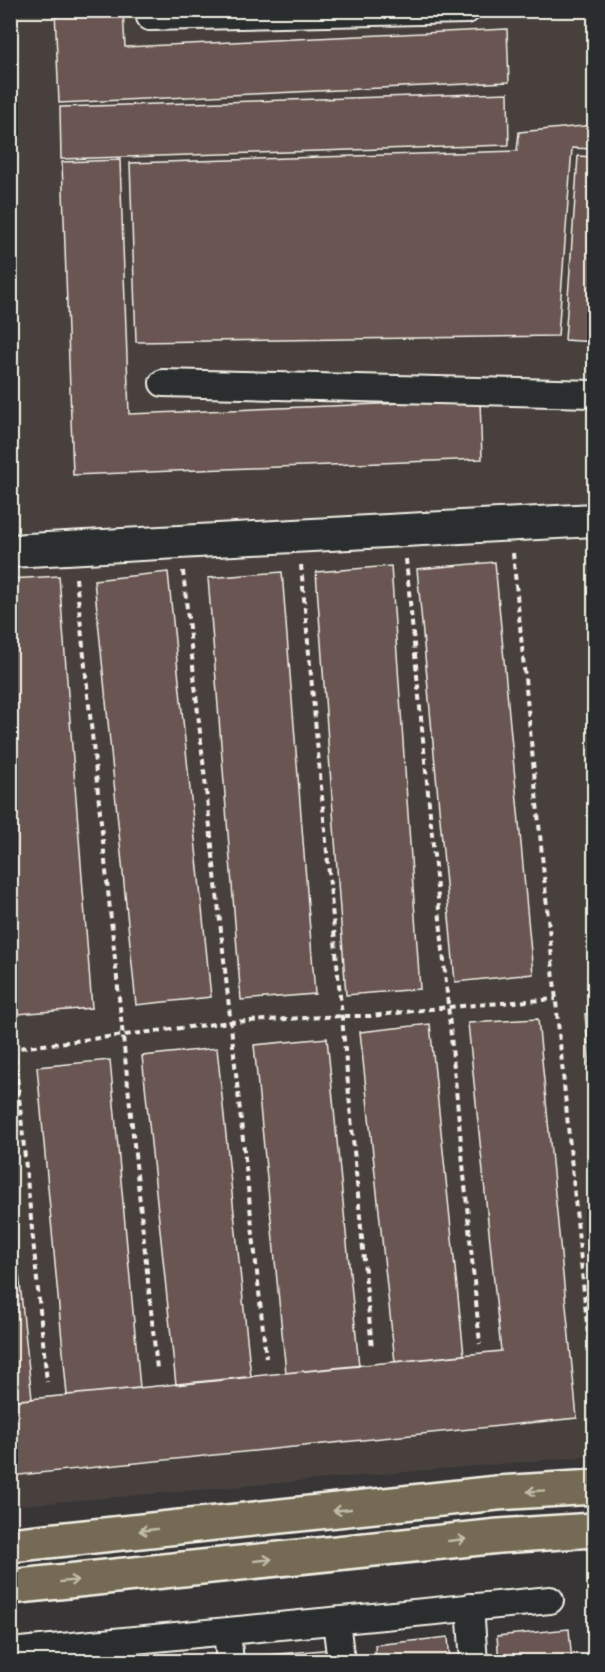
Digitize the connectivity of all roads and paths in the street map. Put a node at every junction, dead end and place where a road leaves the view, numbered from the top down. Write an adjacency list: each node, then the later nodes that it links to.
1 (467, 10): 2 (street)
2 (150, 17)
3 (163, 383): 4 (street)
4 (594, 394)
5 (594, 520): 6 (street)
6 (510, 523): 7 (street); 12 (path)
7 (403, 529): 8 (street); 14 (path)
8 (298, 535): 9 (street); 15 (path)
9 (180, 542): 10 (street); 16 (path)
10 (73, 547): 11 (street); 17 (path)
11 (10, 551)
12 (556, 999): 14 (path); 24 (path)
13 (10, 1005): 18 (path)
14 (448, 1007): 15 (path); 19 (path)
15 (342, 1016): 16 (path); 20 (path)
16 (230, 1022): 17 (path); 21 (path)
17 (123, 1036): 18 (path); 22 (path)
18 (13, 1049): 23 (path)
19 (480, 1344)
20 (372, 1349)
21 (266, 1358)
22 (157, 1369)
23 (47, 1382)
24 (594, 1397)
25 (594, 1487): 27 (main road, one-way to 27)
26 (594, 1530): 28 (main road, one-way to 26)
27 (10, 1545)
28 (10, 1587)
29 (550, 1600): 30 (street)
30 (470, 1608): 31 (street); 37 (street)
31 (336, 1621): 32 (street); 36 (street)
32 (227, 1631): 34 (street); 35 (street)
33 (10, 1652): 34 (street)
34 (100, 1652)
35 (230, 1662)
36 (341, 1662)
37 (474, 1662)

